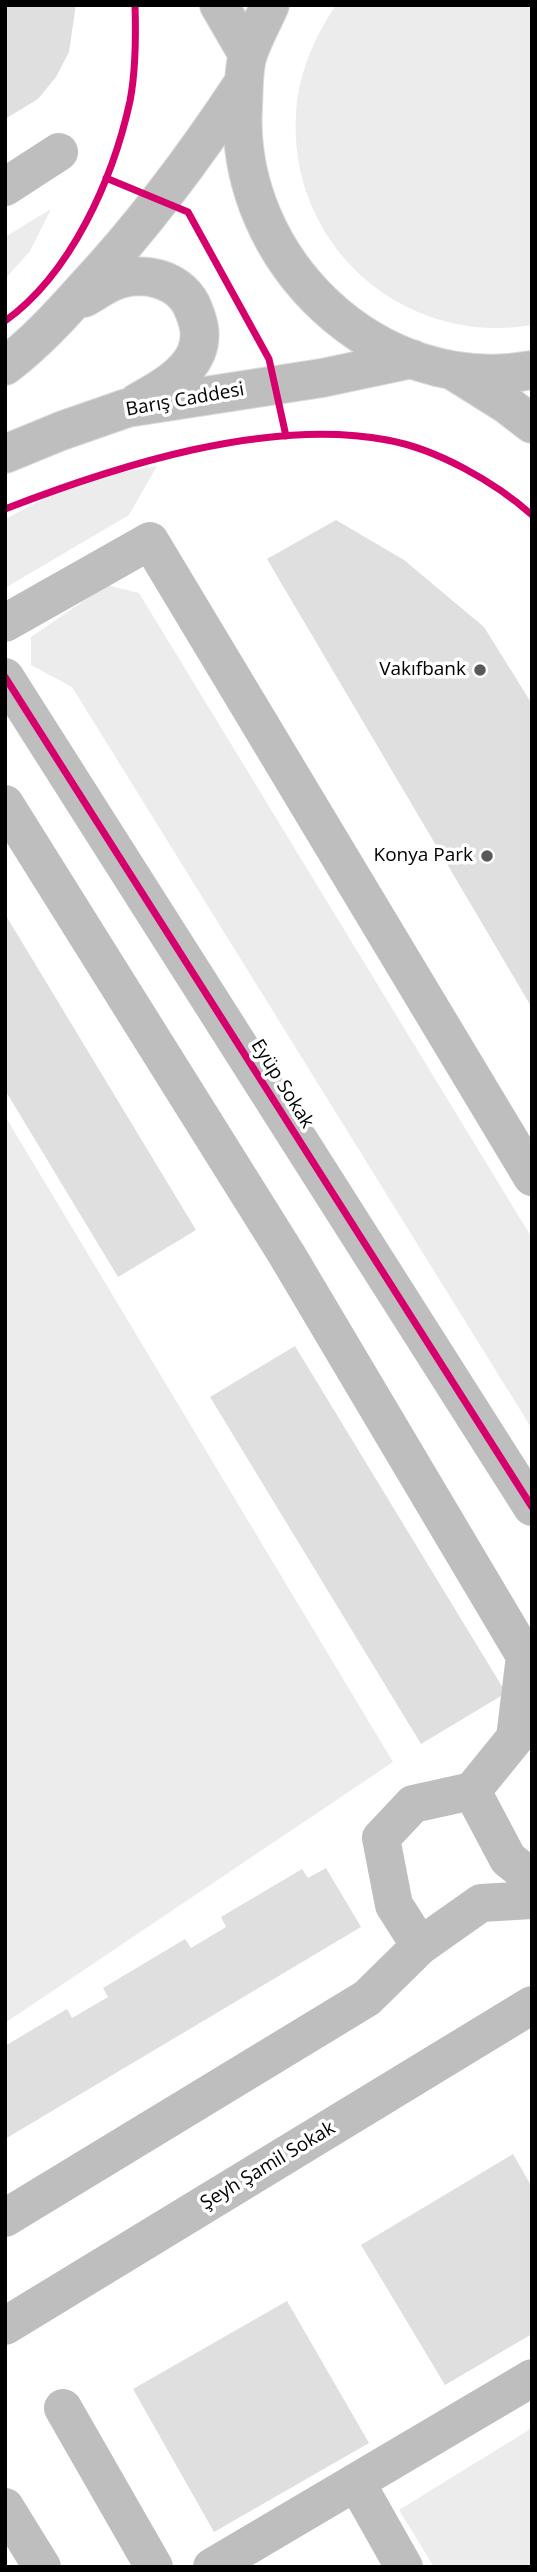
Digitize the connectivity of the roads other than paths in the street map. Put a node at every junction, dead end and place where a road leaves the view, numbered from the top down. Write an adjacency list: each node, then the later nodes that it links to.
1 (219, 5): 3 (street)
2 (270, 5): 3 (street)
3 (246, 69): 6 (street); 7 (street)
4 (59, 152): 5 (street)
5 (5, 187)
6 (68, 308): 8 (street); 11 (street)
7 (412, 359): 9 (street); 11 (street, Barış Caddesi)
8 (5, 366)
9 (450, 369): 10 (street); 12 (street)
10 (532, 370)
11 (127, 408): 13 (street, Barış Caddesi)
12 (532, 424)
13 (5, 454)
14 (5, 623): 17 (street)
15 (5, 677): 18 (street, Eyüp Sokak)
16 (5, 804): 19 (street)
17 (532, 1177)
18 (532, 1507)
19 (472, 1791): 20 (street); 22 (street)
20 (532, 1878)
21 (532, 1900): 22 (street)
22 (420, 1946): 24 (street)
23 (532, 2005): 25 (street, Şeyh Şamil Sokak)
24 (5, 2218)
25 (5, 2326)
26 (532, 2378): 28 (street)
27 (63, 2408): 31 (street)
28 (356, 2482): 32 (street); 33 (street)
29 (5, 2507): 30 (street)
30 (42, 2567)
31 (154, 2567)
32 (212, 2567)
33 (404, 2567)

